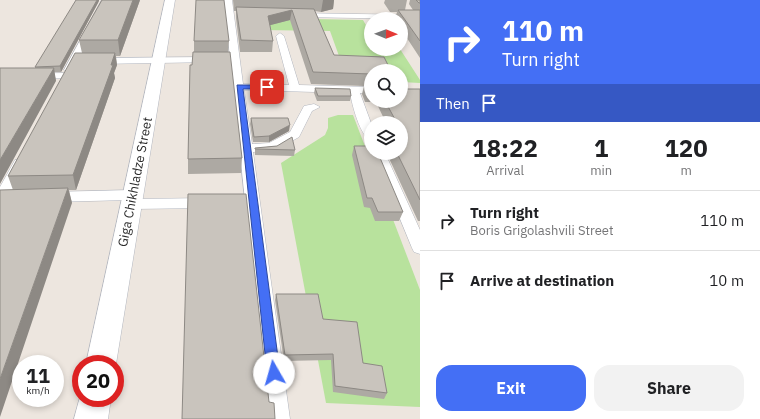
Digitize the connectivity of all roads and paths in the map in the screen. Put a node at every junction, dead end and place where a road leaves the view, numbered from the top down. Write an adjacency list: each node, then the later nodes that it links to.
1 (106, 0): 10 (lane)
2 (170, 0): 8 (street, Giga Chikhladze Street)
3 (228, 0): 9 (lane)
4 (404, 6): 6 (lane)
5 (286, 15): 6 (lane)
6 (417, 17)
7 (280, 36): 14 (lane)
8 (158, 60): 9 (lane); 10 (lane); 26 (street, Giga Chikhladze Street)
9 (228, 60): 13 (lane)
10 (82, 61): 11 (lane)
11 (66, 76): 12 (lane); 16 (lane)
12 (0, 77)
13 (239, 87): 14 (lane); 20 (lane)
14 (295, 88): 15 (lane)
15 (354, 89): 17 (lane); 19 (lane)
16 (59, 90)
17 (364, 90)
18 (314, 107): 20 (lane)
19 (364, 120)
20 (246, 148): 32 (lane)
21 (26, 151): 25 (lane)
22 (382, 160): 28 (lane)
23 (17, 197): 25 (lane)
24 (32, 197): 26 (lane)
25 (1, 199)
26 (132, 200): 27 (lane); 29 (street, Giga Chikhladze Street)
27 (222, 203)
28 (420, 248)
29 (103, 355)
30 (93, 407): 31 (street)
31 (91, 419)
32 (279, 419)

